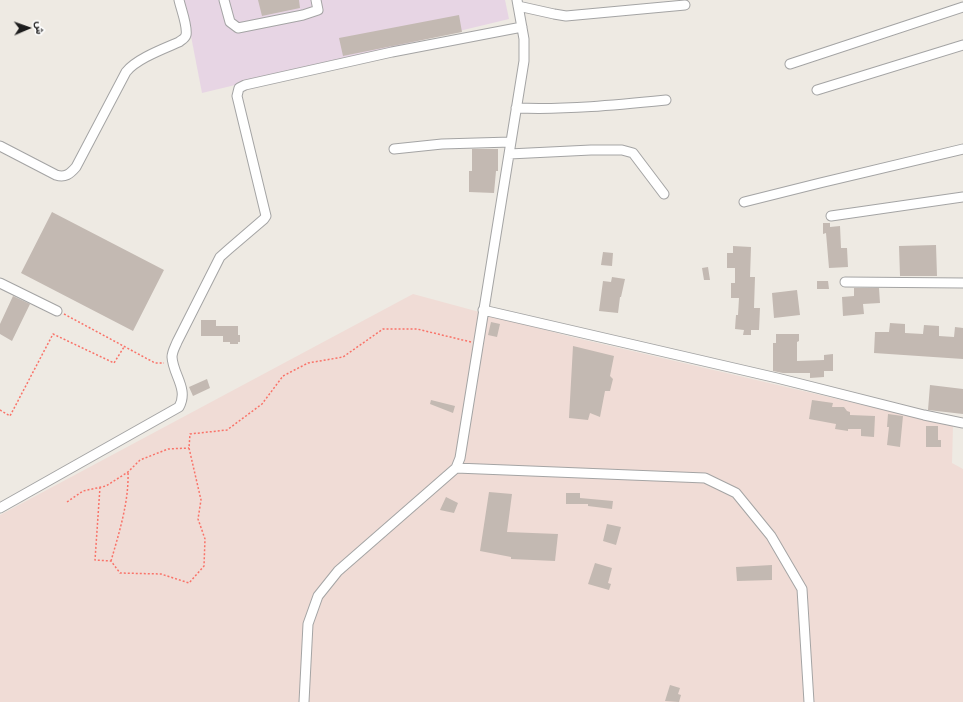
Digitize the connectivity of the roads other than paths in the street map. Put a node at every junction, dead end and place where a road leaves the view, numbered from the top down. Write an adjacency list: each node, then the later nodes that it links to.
1 (179, 0): 14 (street)
2 (224, 0): 3 (street)
3 (316, 0)
4 (517, 3): 5 (street); 7 (street)
5 (685, 5)
6 (963, 7): 9 (street)
7 (522, 27): 12 (street); 29 (street)
8 (963, 45): 10 (street)
9 (790, 64)
10 (817, 90)
11 (666, 100): 12 (street)
12 (516, 108): 13 (street)
13 (511, 142): 15 (street); 17 (street)
14 (0, 146)
15 (394, 149)
16 (963, 149): 20 (street)
17 (509, 154): 18 (street); 25 (street)
18 (664, 194)
19 (963, 197): 21 (street)
20 (744, 202)
21 (831, 216)
22 (845, 282): 24 (street)
23 (0, 283): 26 (street)
24 (963, 283)
25 (483, 310): 27 (street); 28 (street)
26 (57, 311)
27 (963, 423)
28 (456, 468): 30 (street); 31 (street)
29 (0, 508)
30 (304, 702)
31 (809, 702)

